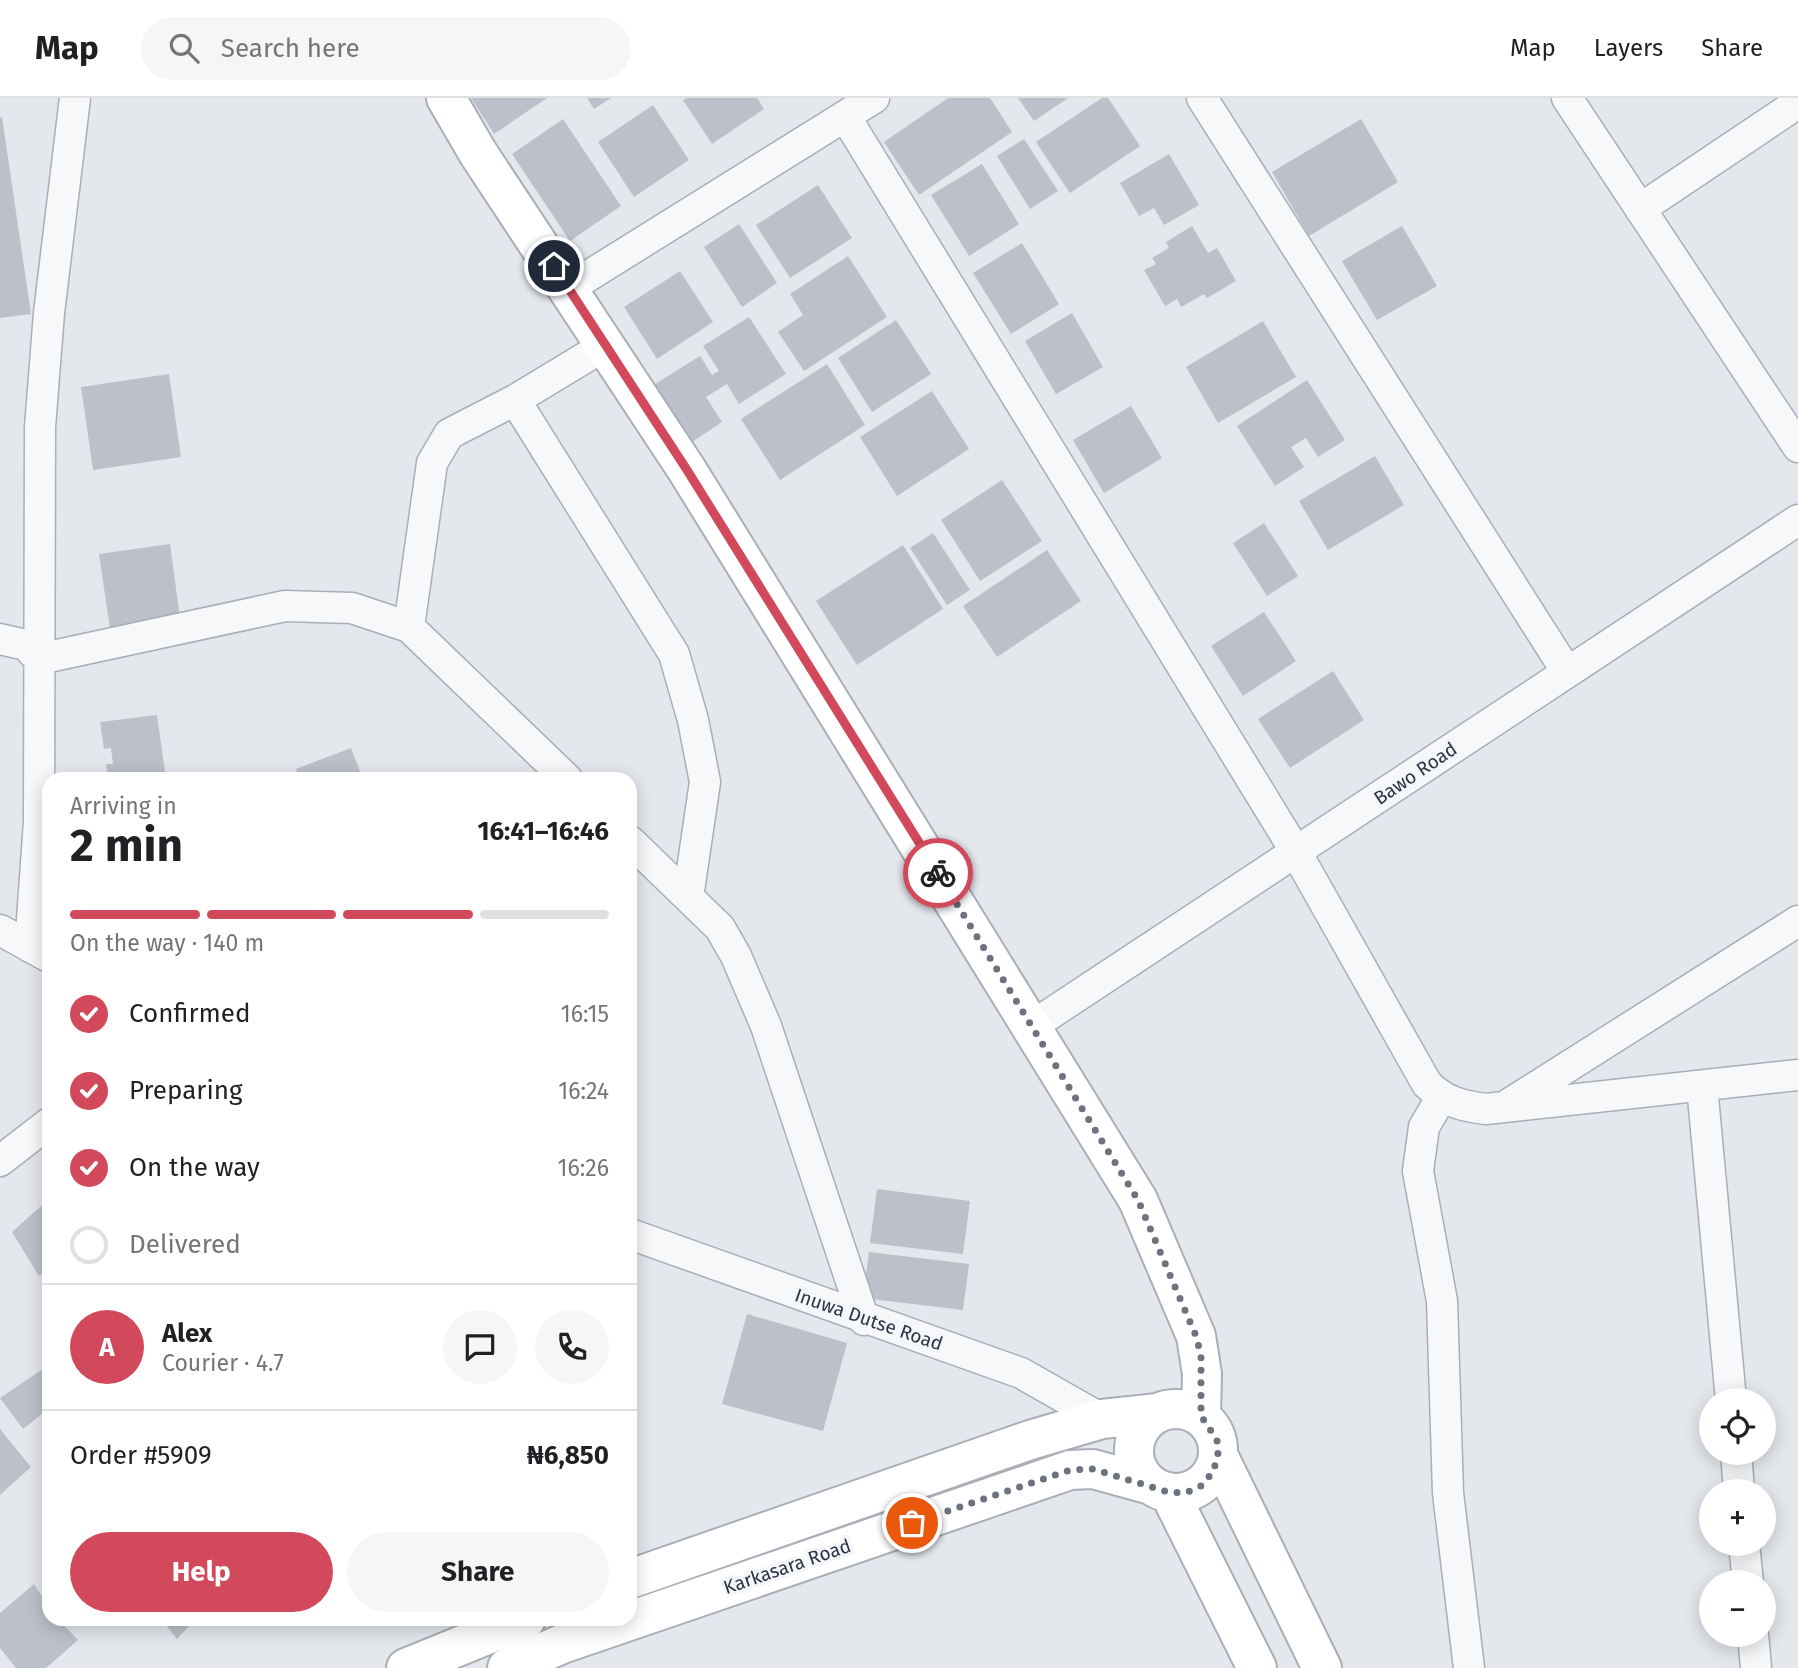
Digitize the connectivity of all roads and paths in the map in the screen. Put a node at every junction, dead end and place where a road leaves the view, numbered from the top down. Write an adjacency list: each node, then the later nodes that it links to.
1 (75, 98): 16 (street)
2 (446, 98): 9 (main road)
3 (874, 98): 7 (street)
4 (1202, 98): 17 (street)
5 (1567, 98): 8 (street)
6 (1798, 103): 8 (street)
7 (845, 116): 9 (street); 20 (street)
8 (1640, 209): 12 (street)
9 (569, 288): 10 (main road)
10 (606, 345): 11 (street); 25 (main road)
11 (515, 400): 14 (street); 21 (street)
12 (1798, 447)
13 (1798, 520): 17 (street, Bawo Road)
14 (409, 627): 16 (street); 18 (street)
15 (0, 639): 16 (street)
16 (39, 659): 24 (street)
17 (1567, 672): 20 (street, Bawo Road)
18 (560, 772)
19 (637, 848): 21 (street)
20 (1296, 852): 25 (street, Bawo Road); 28 (street)
21 (688, 898): 33 (street)
22 (1798, 921): 29 (street)
23 (0, 930): 24 (street)
24 (40, 952)
25 (1032, 1026): 36 (main road)
26 (1798, 1075): 27 (street)
27 (1702, 1086): 29 (street); 34 (street)
28 (1441, 1098): 29 (street); 49 (street)
29 (1504, 1107)
30 (42, 1129): 31 (street)
31 (0, 1161)
32 (637, 1237): 33 (street, Inuwa Dutse Road)
33 (864, 1320): 37 (street, Inuwa Dutse Road)
34 (1730, 1388)
35 (1158, 1413): 36 (main road); 37 (main road, Karkasara Road); 39 (main road)
36 (1201, 1416): 38 (main road)
37 (1102, 1419): 40 (main road, Karkasara Road)
38 (1218, 1455): 39 (main road); 48 (main road)
39 (1160, 1489): 41 (main road, Karkasara Road); 47 (main road)
40 (637, 1577)
41 (637, 1618)
42 (509, 1626): 45 (main road)
43 (615, 1626): 46 (main road, Karkasara Road)
44 (1754, 1647): 50 (street)
45 (406, 1668)
46 (507, 1668)
47 (1257, 1668)
48 (1322, 1668)
49 (1469, 1668)
50 (1756, 1668)

